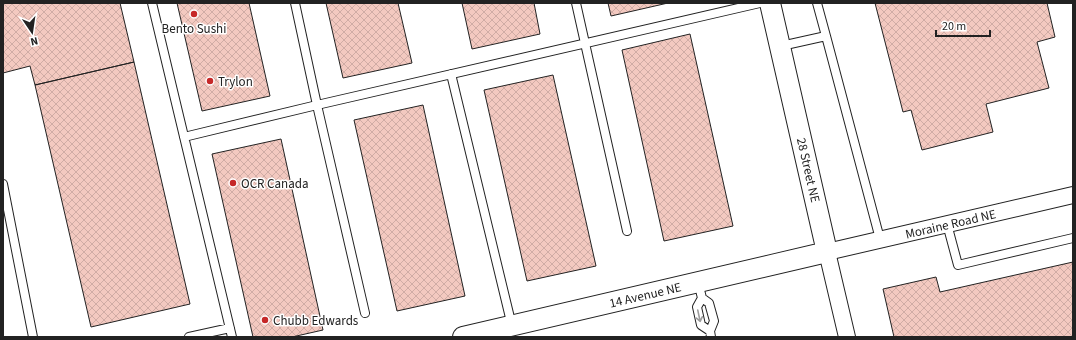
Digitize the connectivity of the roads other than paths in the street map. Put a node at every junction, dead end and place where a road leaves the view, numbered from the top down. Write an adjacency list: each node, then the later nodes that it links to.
1 (152, 3): 12 (lane)
2 (295, 3): 11 (lane)
3 (576, 3): 8 (lane)
4 (760, 3): 8 (lane)
5 (770, 3): 9 (street, 28 Street NE)
6 (817, 3): 7 (lane)
7 (826, 36): 9 (lane); 18 (lane)
8 (584, 43): 10 (lane); 16 (lane)
9 (780, 46): 19 (street, 28 Street NE)
10 (451, 74): 11 (lane); 22 (lane)
11 (317, 105): 12 (lane); 21 (lane)
12 (184, 137): 23 (lane)
13 (3, 184): 26 (lane)
14 (1073, 195): 15 (street, Moraine Road NE)
15 (947, 224): 17 (lane); 18 (street, Moraine Road NE)
16 (627, 231)
17 (1073, 238)
18 (880, 239): 19 (street, Moraine Road NE)
19 (828, 252): 20 (street, 14 Avenue NE); 29 (street, 28 Street NE)
20 (700, 290): 22 (street, 14 Avenue NE); 24 (lane); 24 (lane, one-way to 24)
21 (365, 313)
22 (512, 326): 25 (street, 14 Avenue NE)
23 (230, 328): 27 (lane); 28 (lane)
24 (710, 334)
25 (469, 336)
26 (33, 337)
27 (189, 337)
28 (232, 337)
29 (847, 337)

